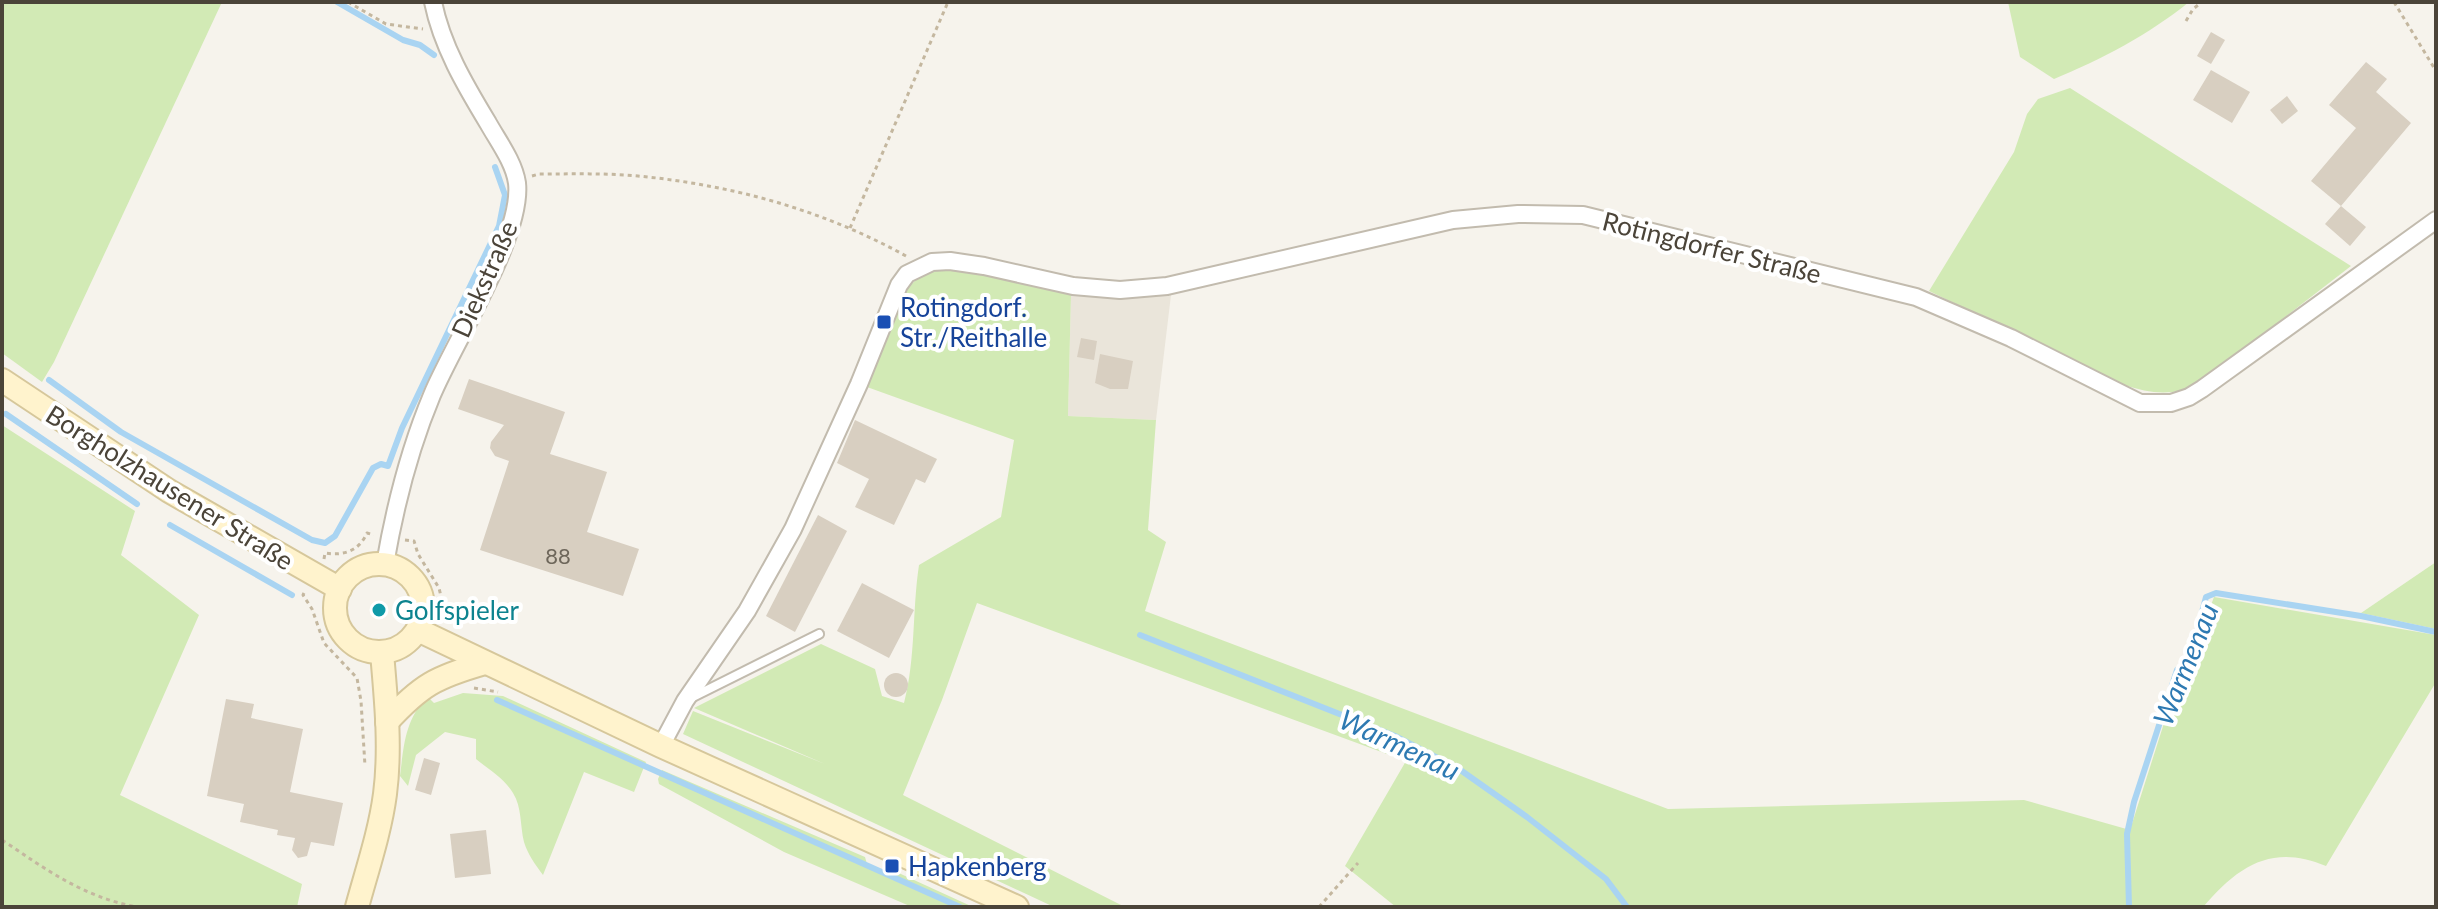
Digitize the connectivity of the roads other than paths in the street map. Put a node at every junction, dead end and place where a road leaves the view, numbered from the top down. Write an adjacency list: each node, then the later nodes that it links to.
1 (433, 2): 4 (street, Diekstraße)
2 (2436, 220): 10 (street, Rotingdorfer Straße)
3 (2, 380): 5 (main road, Borgholzhausener Straße)
4 (385, 564): 5 (main road); 6 (main road)
5 (340, 589): 8 (main road)
6 (418, 630): 8 (main road); 9 (main road)
7 (819, 634): 10 (lane)
8 (382, 653): 11 (main road)
9 (485, 663): 11 (main road); 12 (main road)
10 (685, 701): 12 (street)
11 (387, 722): 13 (main road)
12 (661, 746): 14 (main road)
13 (357, 907)
14 (1017, 907)

